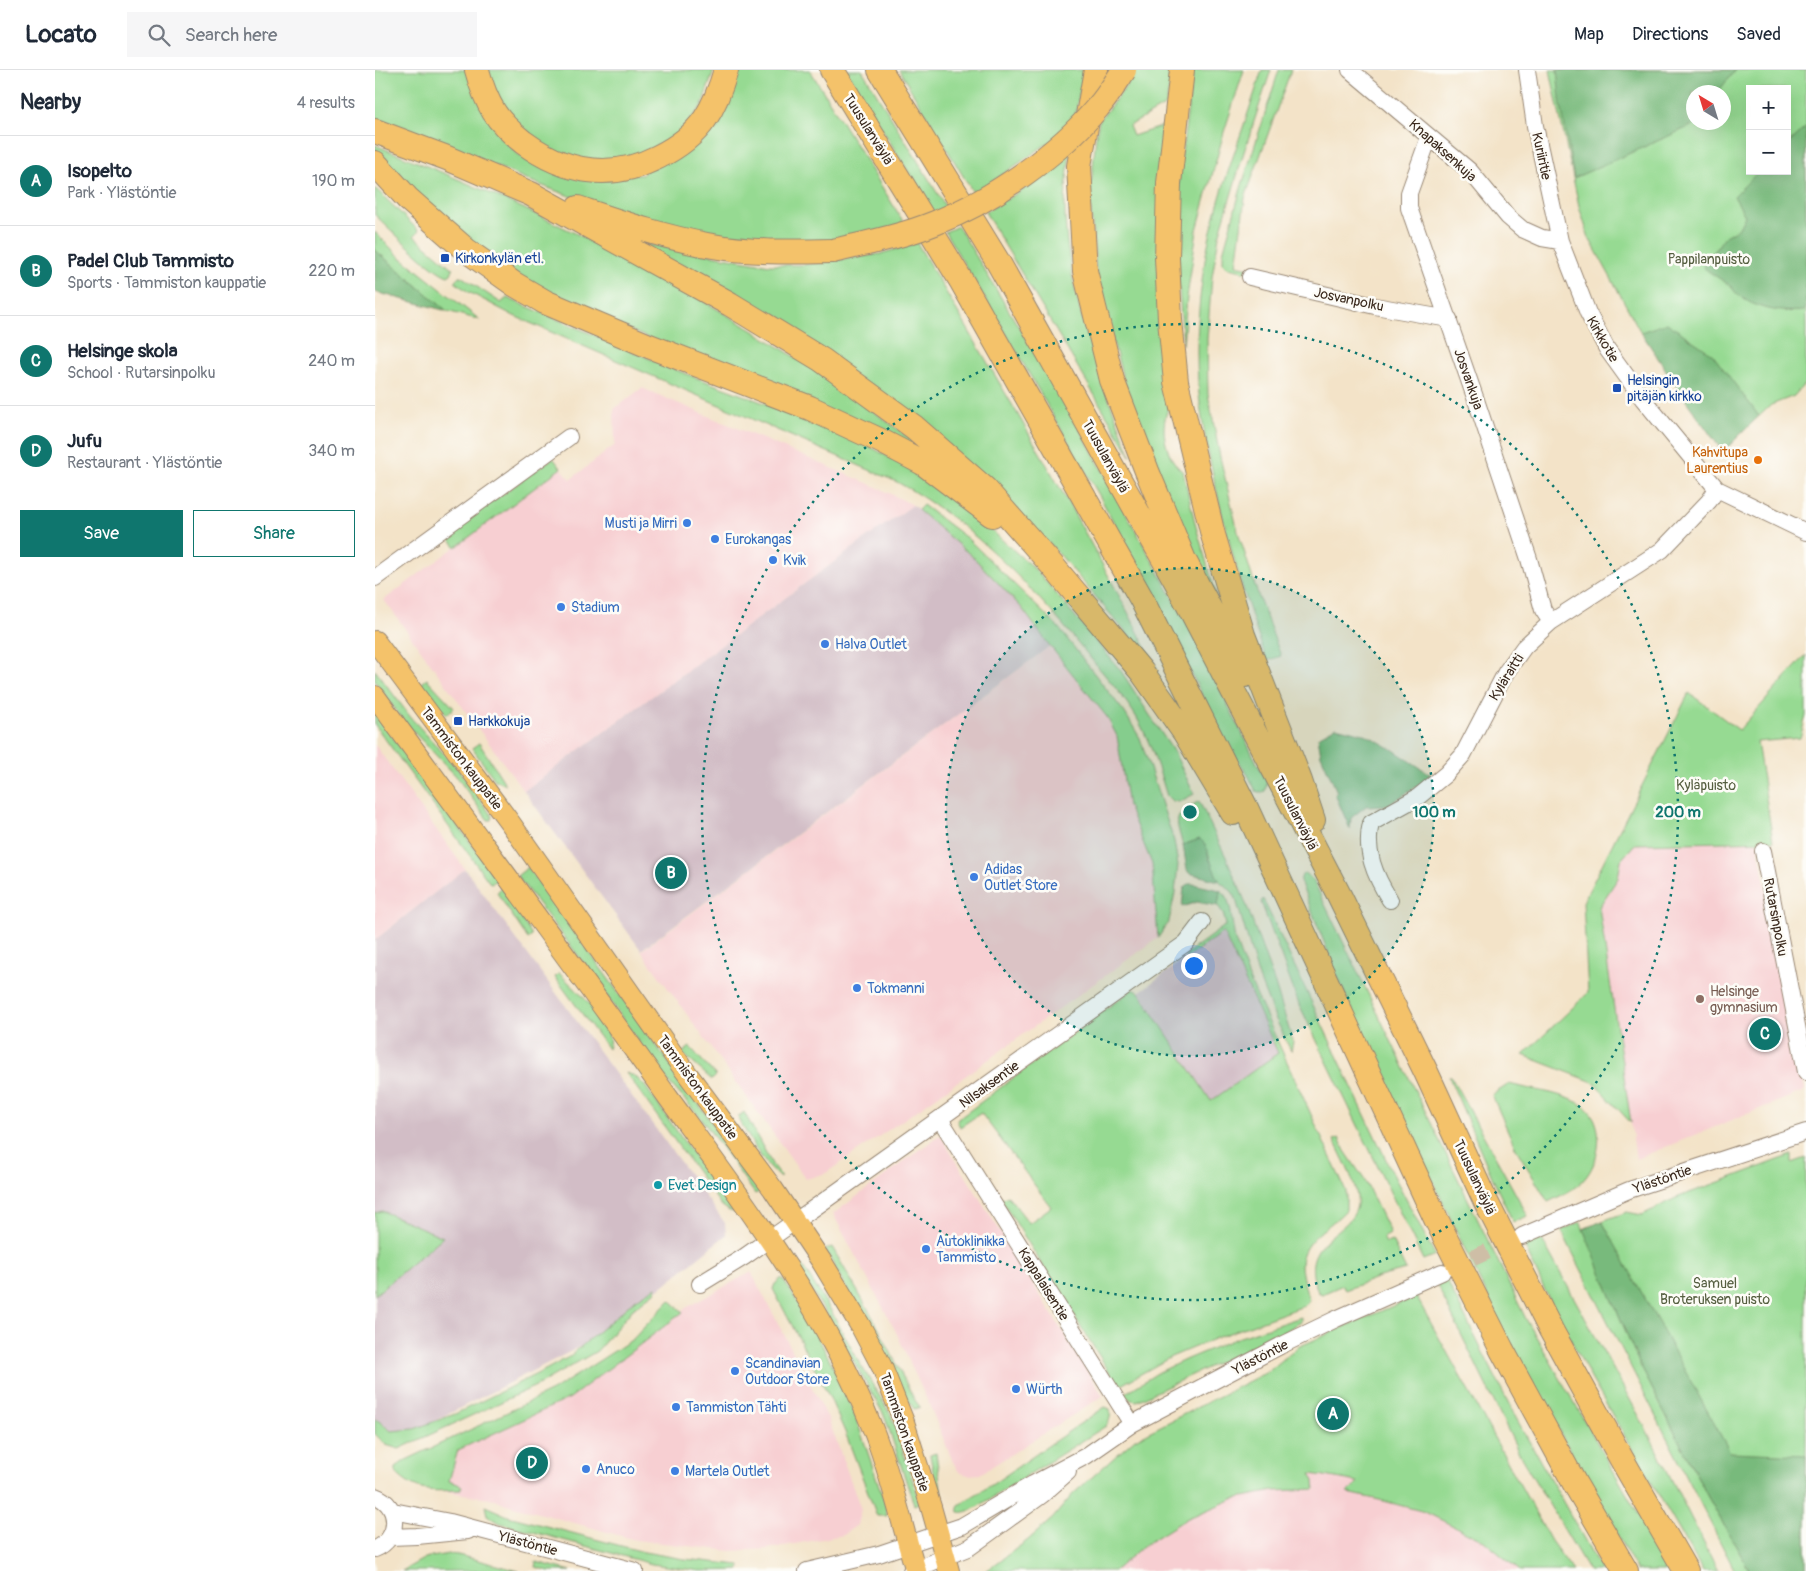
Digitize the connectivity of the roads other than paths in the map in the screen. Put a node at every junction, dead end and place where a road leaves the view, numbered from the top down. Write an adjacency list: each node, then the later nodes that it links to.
1 (477, 70): 2 (highway)
2 (726, 70)
3 (832, 70): 29 (highway, Tuusulanväylä)
4 (880, 70): 27 (highway, Tuusulanväylä)
5 (1096, 70): 25 (highway)
6 (1125, 70): 13 (highway, bridge)
7 (1182, 70): 25 (highway)
8 (1350, 70): 11 (street, Knapaksenkuja)
9 (1527, 70): 14 (street, Kuriiritie)
10 (375, 131): 13 (highway)
11 (1429, 137): 14 (street, Knapaksenkuja); 16 (street, Josvankuja)
12 (375, 163): 20 (highway)
13 (531, 194): 20 (highway)
14 (1560, 241): 18 (street, Kirkkotie)
15 (1250, 277): 16 (street, Josvanpolku)
16 (1449, 319): 22 (street, Josvankuja)
17 (569, 437): 21 (street)
18 (1717, 489): 19 (street, Kirkkotie); 22 (street, Kyläraitti)
19 (1806, 532)
20 (1051, 564): 29 (highway)
21 (375, 578)
22 (1551, 622): 28 (street, Kyläraitti)
23 (375, 641): 34 (main road, Tammiston kauppatie)
24 (375, 696): 36 (main road, Tammiston kauppatie)
25 (1300, 781): 27 (highway)
26 (1763, 851): 31 (street, Rutarsinpolku)
27 (1339, 895): 53 (highway, Tuusulanväylä)
28 (1390, 900)
29 (1298, 917): 52 (highway, Tuusulanväylä)
30 (1202, 922): 32 (street, Nilsaksentie)
31 (1806, 1072)
32 (940, 1119): 34 (street, Nilsaksentie); 39 (street, Kappalaisentie)
33 (1806, 1132): 35 (street, Ylästöntie)
34 (795, 1221): 36 (street, Nilsaksentie); 44 (main road, Tammiston kauppatie)
35 (1522, 1236)
36 (768, 1240): 38 (street, Nilsaksentie); 46 (main road, Tammiston kauppatie)
37 (1442, 1272): 39 (street, Ylästöntie)
38 (700, 1284)
39 (1132, 1424): 40 (street, Ylästöntie)
40 (1086, 1456): 44 (street, Ylästöntie); 48 (street, Ylästöntie)
41 (375, 1496): 42 (street, Ylästöntie)
42 (393, 1511): 43 (street, Ylästöntie); 45 (street)
43 (480, 1530): 45 (street, Ylästöntie); 50 (street, Ylästöntie)
44 (939, 1534): 46 (street, Ylästöntie); 48 (main road, Tammiston kauppatie)
45 (382, 1544): 47 (street)
46 (908, 1544): 49 (main road, Tammiston kauppatie); 51 (street, Ylästöntie)
47 (375, 1563)
48 (947, 1564): 49 (street, Ylästöntie)
49 (914, 1570)
50 (635, 1571)
51 (807, 1571)
52 (1626, 1571)
53 (1686, 1571)

